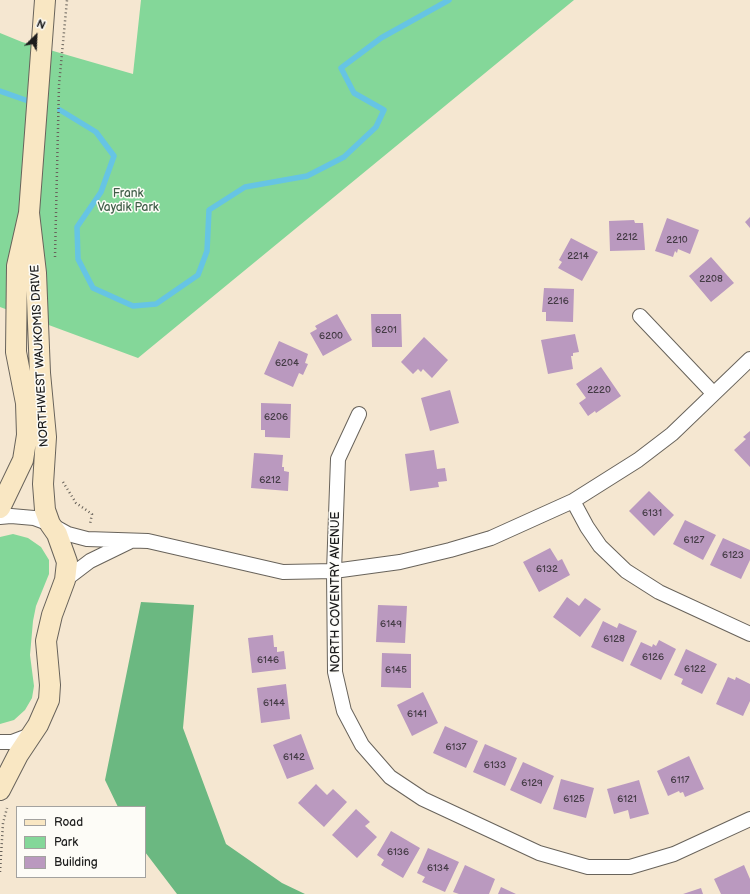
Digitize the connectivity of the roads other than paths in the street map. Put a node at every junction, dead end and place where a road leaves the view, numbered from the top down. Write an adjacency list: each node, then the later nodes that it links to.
1 (45, 0): 2 (main road, NORTHWEST WAUKOMIS DRIVE)
2 (30, 213): 8 (main road, NORTHWEST WAUKOMIS DRIVE); 10 (main road, NORTHWEST WAUKOMIS DRIVE)
3 (640, 316): 5 (street)
4 (750, 359): 5 (street)
5 (713, 394): 7 (street)
6 (359, 414): 12 (street, NORTH COVENTRY AVENUE)
7 (573, 501): 12 (street); 14 (street)
8 (0, 508)
9 (0, 518): 10 (street)
10 (50, 524): 11 (street); 13 (main road, NORTHWEST WAUKOMIS DRIVE)
11 (131, 541): 12 (street); 13 (street)
12 (334, 571): 18 (street, NORTH COVENTRY AVENUE)
13 (65, 580): 15 (main road, NORTHWEST WAUKOMIS DRIVE)
14 (750, 634)
15 (33, 734): 16 (street); 17 (main road, NORTHWEST WAUKOMIS DRIVE)
16 (0, 742)
17 (0, 790)
18 (750, 819)

